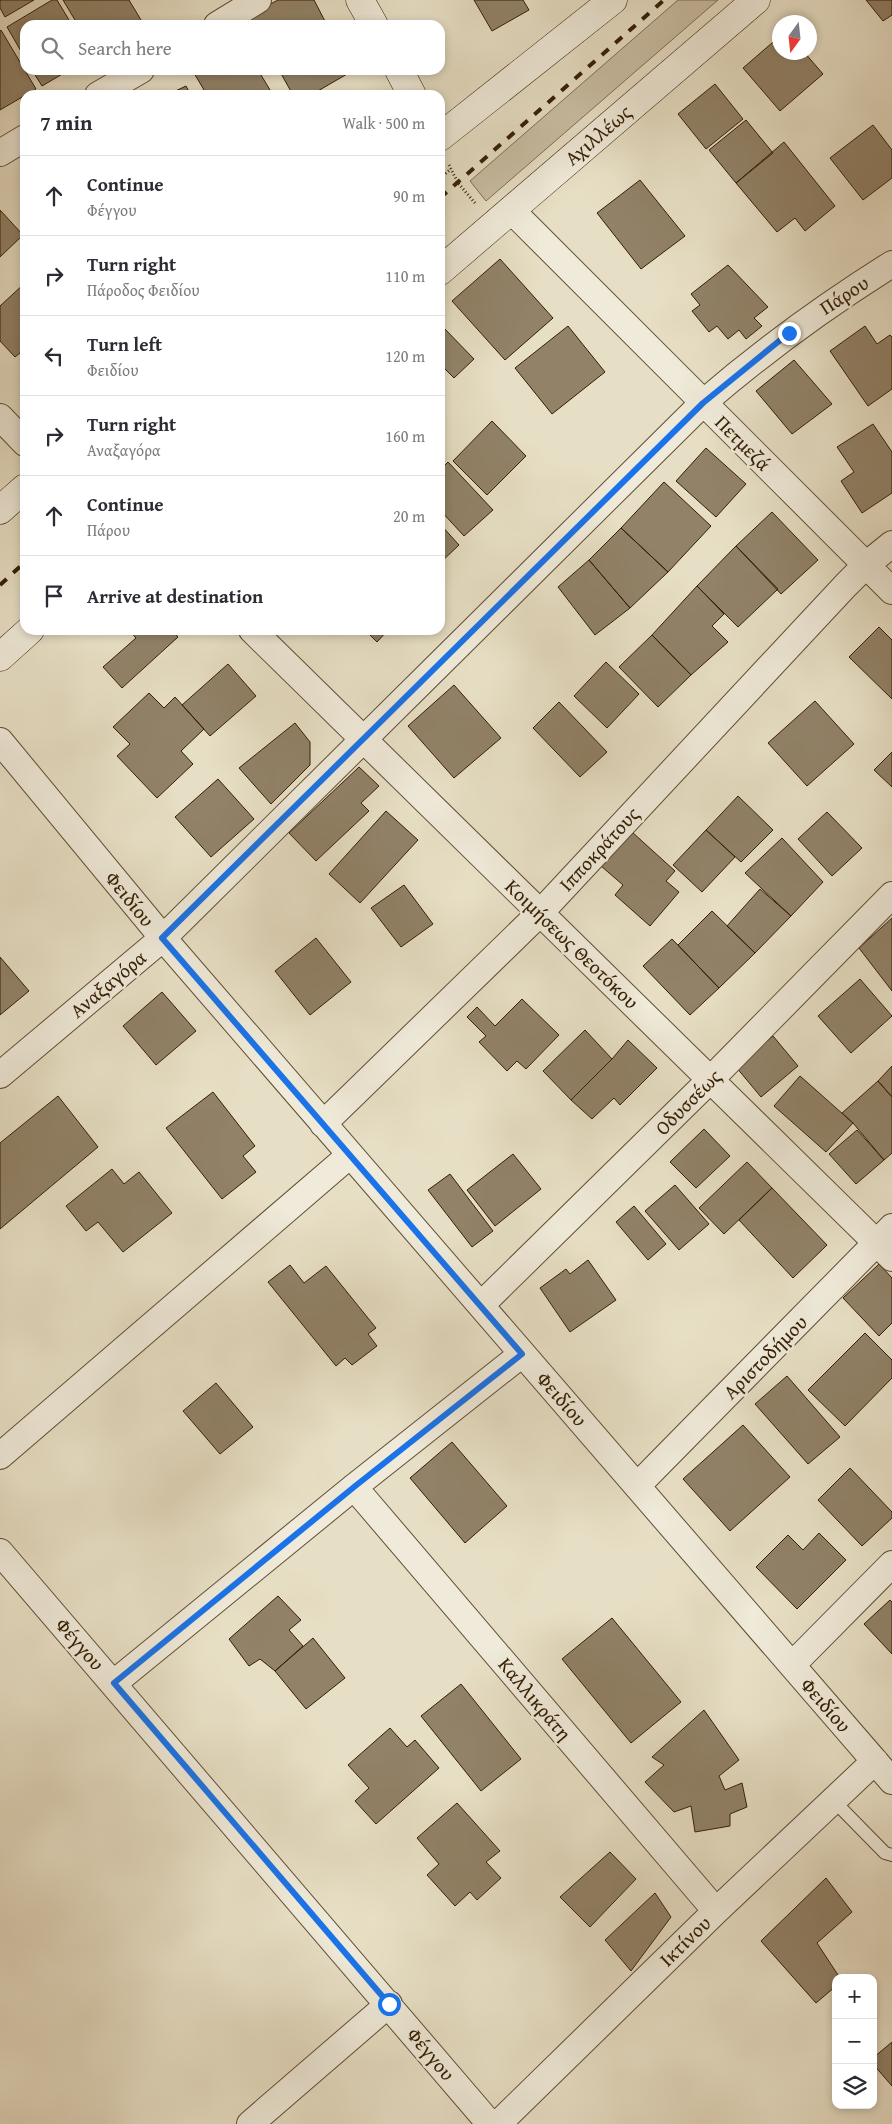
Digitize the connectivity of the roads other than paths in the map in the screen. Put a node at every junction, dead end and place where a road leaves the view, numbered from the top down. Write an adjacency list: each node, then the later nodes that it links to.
1 (258, 0): 5 (street)
2 (360, 0): 6 (street)
3 (613, 0): 12 (street)
4 (756, 0): 14 (street, Αχιλλέως)
5 (225, 20)
6 (371, 20)
7 (132, 75): 9 (street)
8 (402, 75): 10 (street)
9 (107, 90)
10 (409, 90)
11 (20, 141): 13 (street)
12 (445, 149)
13 (0, 153)
14 (502, 217): 16 (street, Αχιλλέως); 17 (street, Πετμεζά)
15 (892, 264): 17 (street, Πάρου)
16 (445, 267)
17 (703, 403): 23 (street, Πετμεζά); 28 (street, Αναξαγόρα)
18 (0, 417): 19 (street)
19 (20, 438)
20 (20, 492): 21 (street)
21 (0, 510)
22 (892, 544): 23 (street, Ιπποκράτους)
23 (866, 565): 24 (street, Πετμεζά); 31 (street, Ιπποκράτους)
24 (892, 591)
25 (24, 635): 27 (street)
26 (257, 635): 28 (street, Κοιμήσεως Θεοτόκου)
27 (0, 657)
28 (363, 738): 31 (street, Κοιμήσεως Θεοτόκου); 32 (street, Αναξαγόρα)
29 (0, 741): 32 (street, Φειδίου)
30 (892, 895): 34 (street, Οδυσσέως)
31 (540, 913): 34 (street, Κοιμήσεως Θεοτόκου); 35 (street, Ιπποκράτους)
32 (162, 938): 33 (street, Αναξαγόρα); 35 (street, Φειδίου)
33 (0, 1075)
34 (710, 1080): 37 (street, Κοιμήσεως Θεοτόκου); 38 (street, Οδυσσέως)
35 (323, 1124): 36 (street, Φειδίου)
36 (350, 1155): 38 (street, Φειδίου); 40 (street)
37 (887, 1243): 41 (street, Αριστοδήμου)
38 (481, 1305): 39 (street, Φειδίου)
39 (522, 1354): 41 (street, Φειδίου); 42 (street)
40 (0, 1456)
41 (637, 1486): 45 (street, Φειδίου)
42 (354, 1487): 46 (street); 51 (street, Καλλικράτη)
43 (0, 1552): 46 (street, Φέγγου)
44 (892, 1564): 45 (street)
45 (792, 1665): 47 (street, Φειδίου)
46 (114, 1683): 52 (street, Φέγγου)
47 (874, 1761): 48 (street, Φειδίου); 49 (street, Ικτίνου)
48 (892, 1781)
49 (833, 1800): 50 (lane); 51 (street, Ικτίνου)
50 (892, 1855)
51 (716, 1911): 55 (street, Ικτίνου)
52 (389, 2004): 53 (street); 54 (street, Φέγγου)
53 (250, 2124)
54 (490, 2124)
55 (498, 2124)

